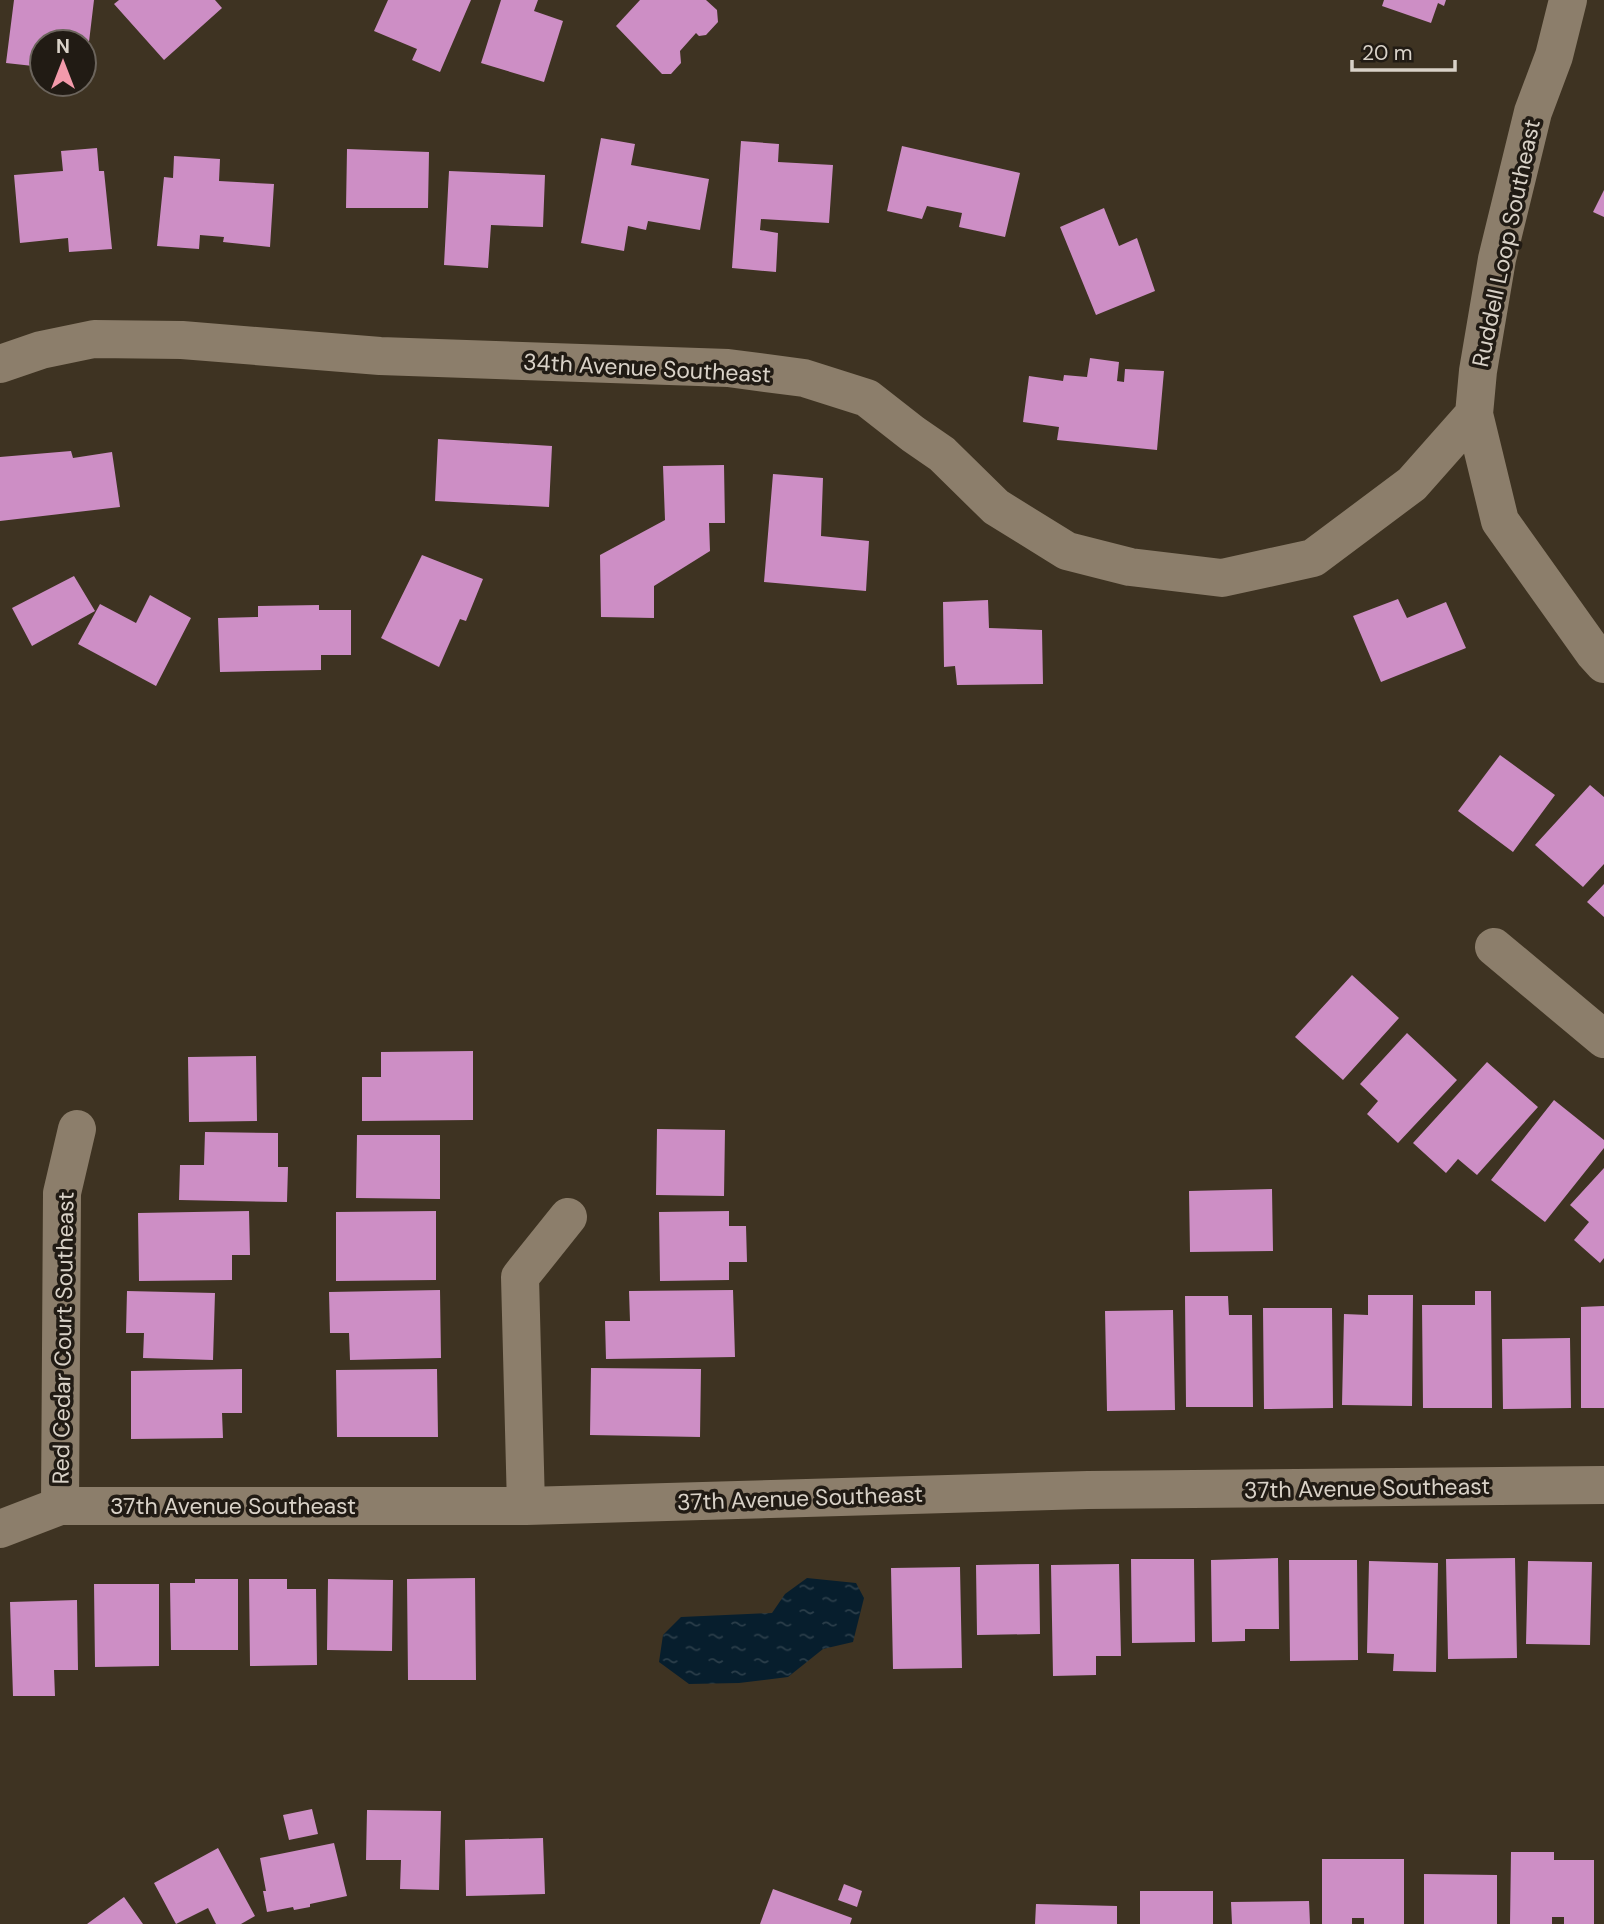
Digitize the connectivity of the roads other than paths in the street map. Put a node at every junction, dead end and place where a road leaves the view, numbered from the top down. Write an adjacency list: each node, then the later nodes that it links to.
1 (1568, 0): 3 (street, Ruddell Loop Southeast)
2 (0, 364): 3 (street, 34th Avenue Southeast)
3 (1474, 414): 4 (street, Ruddell Loop Southeast)
4 (1604, 664)
5 (1494, 947): 6 (street)
6 (1604, 1040)
7 (77, 1129): 10 (street, Red Cedar Court Southeast)
8 (568, 1217): 11 (street)
9 (1604, 1485): 11 (street, 37th Avenue Southeast)
10 (60, 1506): 11 (street, 37th Avenue Southeast); 12 (street, 37th Avenue Southeast)
11 (526, 1506)
12 (0, 1529)

